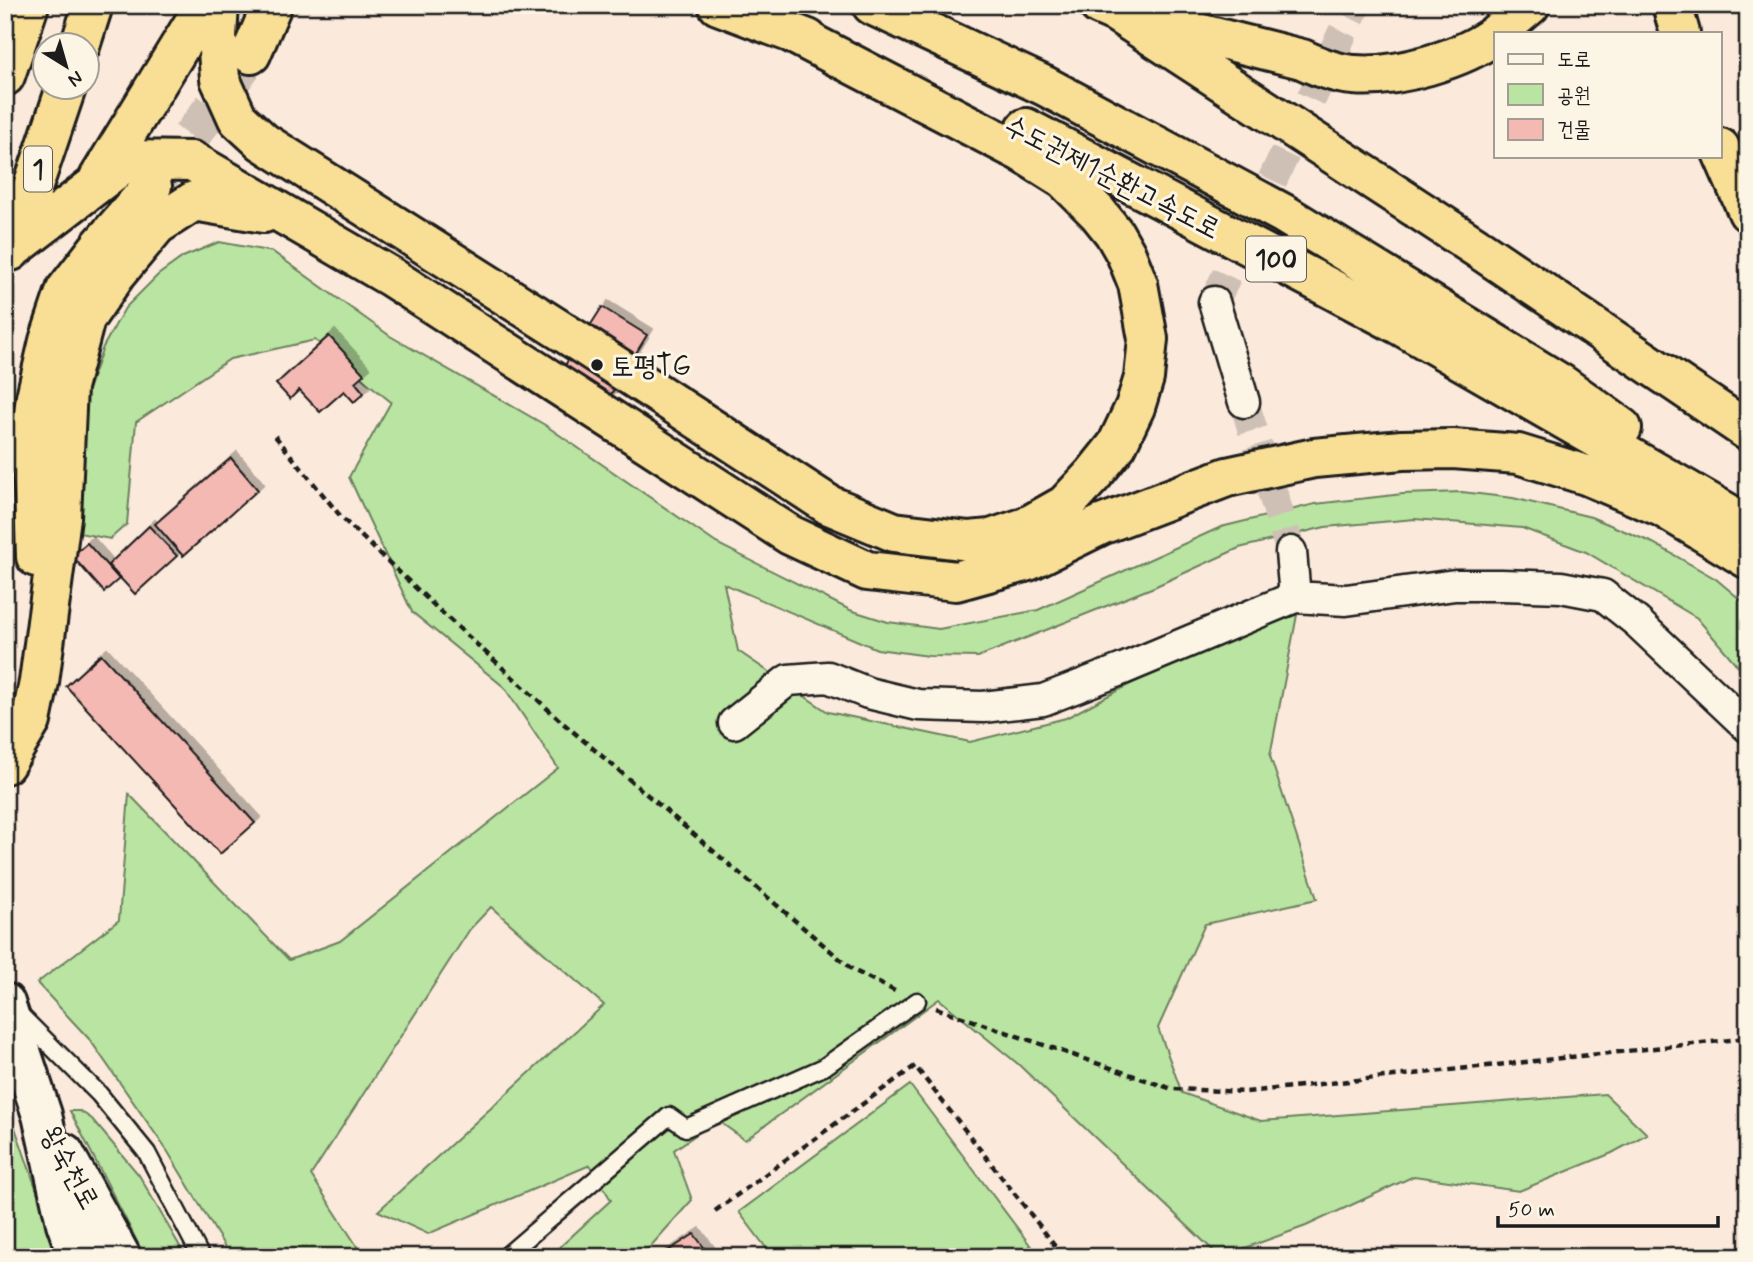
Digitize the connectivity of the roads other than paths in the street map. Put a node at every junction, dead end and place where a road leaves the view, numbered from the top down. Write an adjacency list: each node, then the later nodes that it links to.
1 (29, 5): 17 (highway)
2 (93, 5): 12 (highway)
3 (205, 5): 20 (highway)
4 (219, 5): 11 (highway)
5 (272, 5): 16 (highway)
6 (718, 5): 11 (highway, 수도권제1순환고속도로 / 100)
7 (872, 5): 28 (highway, 수도권제1순환고속도로 / 100)
8 (1530, 5): 13 (highway)
9 (1672, 5): 14 (highway)
10 (1108, 9): 15 (highway); 27 (highway)
11 (786, 30): 29 (highway, 수도권제1순환고속도로 / 100)
12 (84, 32)
13 (1499, 32)
14 (1680, 32)
15 (1494, 36)
16 (251, 54)
17 (5, 76)
18 (61, 102): 24 (highway, 1)
19 (1722, 153): 22 (highway)
20 (96, 183): 23 (highway); 24 (highway)
21 (152, 186): 33 (highway)
22 (1748, 212)
23 (287, 217): 31 (highway); 33 (highway)
24 (8, 259)
25 (1214, 302): 26 (street)
26 (1244, 402)
27 (1748, 430)
28 (1748, 519)
29 (1748, 525)
30 (1291, 552): 32 (street)
31 (1748, 559)
32 (1295, 597): 34 (street); 35 (street)
33 (39, 682): 36 (highway)
34 (734, 723)
35 (1748, 727)
36 (5, 764)
37 (5, 1001): 39 (street, 왕숙천로); 42 (lane)
38 (917, 1001): 43 (lane)
39 (42, 1115): 40 (street, 왕숙천로); 41 (street, 왕숙천로)
40 (78, 1257)
41 (121, 1257)
42 (201, 1257)
43 (505, 1257)

